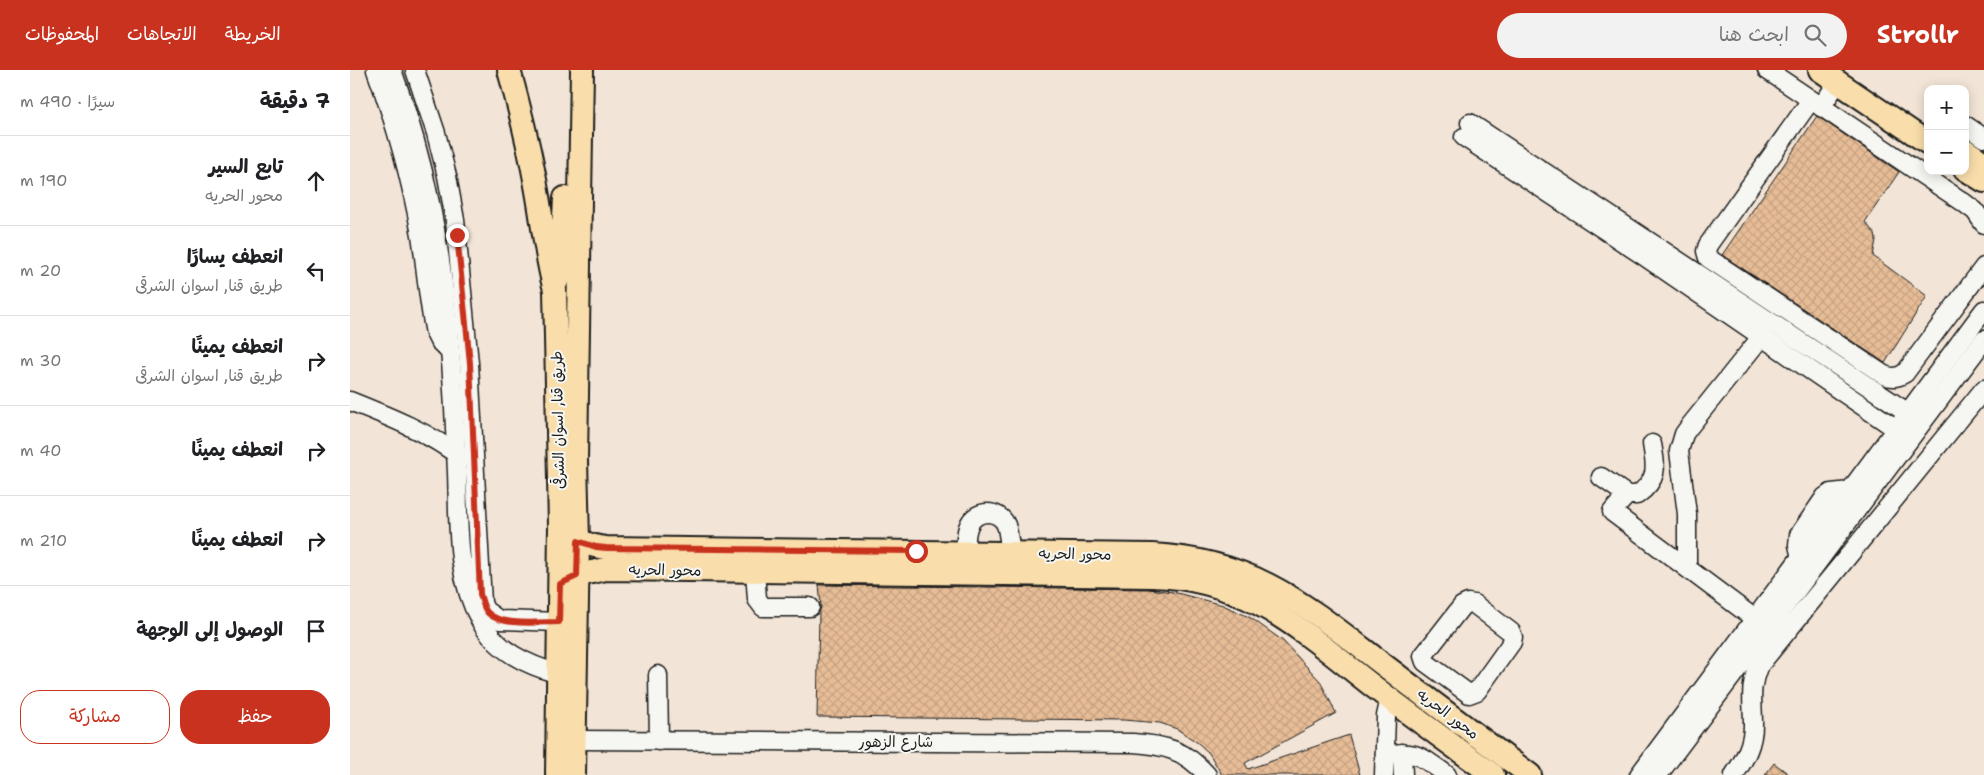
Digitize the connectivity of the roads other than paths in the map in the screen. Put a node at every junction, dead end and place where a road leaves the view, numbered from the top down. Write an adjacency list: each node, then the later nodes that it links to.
1 (376, 70): 22 (street)
2 (392, 70): 22 (street)
3 (415, 70): 31 (street)
4 (509, 70): 18 (main road, طريق قنا, اسوان الشرقى)
5 (567, 70): 18 (main road)
6 (582, 70): 35 (main road, طريق قنا, اسوان الشرقى)
7 (1767, 70): 9 (street)
8 (1832, 73): 9 (street); 10 (main road); 12 (main road)
9 (1816, 103): 16 (street); 17 (street)
10 (1924, 123)
11 (1970, 137): 13 (main road)
12 (1924, 140)
13 (1984, 163)
14 (1969, 172): 15 (main road)
15 (1984, 182)
16 (1981, 211)
17 (1984, 267)
18 (555, 290): 34 (main road, طريق قنا, اسوان الشرقى)
19 (1984, 310): 25 (street)
20 (1762, 336): 25 (street); 27 (street); 38 (street)
21 (1984, 340): 26 (street)
22 (450, 352): 30 (street)
23 (1984, 389): 63 (street)
24 (354, 404): 30 (street)
25 (1907, 412): 26 (street); 27 (street)
26 (1923, 422): 28 (street)
27 (1896, 428): 28 (street); 43 (street)
28 (1910, 439): 62 (street)
29 (1652, 444): 33 (street)
30 (456, 454): 31 (street); 41 (street)
31 (474, 468): 41 (street)
32 (1602, 477): 33 (street)
33 (1626, 495): 38 (street)
34 (560, 526): 35 (main road, محور الحريه); 40 (main road, طريق قنا, اسوان الشرقى)
35 (578, 541): 36 (main road, محور الحريه); 40 (main road, طريق قنا, اسوان الشرقى)
36 (965, 552): 37 (main road, محور الحريه); 37 (street)
37 (1010, 552): 49 (main road, محور الحريه)
38 (1687, 568): 43 (street)
39 (755, 571): 40 (main road, محور الحريه); 42 (street); 48 (main road, محور الحريه)
40 (568, 580): 44 (main road, طريق قنا, اسوان الشرقى); 50 (main road, طريق قنا, اسوان الشرقى)
41 (477, 604): 44 (street); 45 (street)
42 (810, 607)
43 (1755, 619): 61 (street)
44 (559, 622): 45 (main road, طريق قنا, اسوان الشرقى)
45 (559, 674): 54 (main road, طريق قنا, اسوان الشرقى)
46 (658, 675): 51 (street)
47 (1460, 688): 47 (street); 49 (street)
48 (1390, 698): 52 (street); 59 (main road, محور الحريه)
49 (1442, 710): 60 (main road, محور الحريه)
50 (574, 740): 51 (street, شارع الزهور); 55 (main road, طريق قنا, اسوان الشرقى)
51 (659, 741): 56 (street, شارع الزهور)
52 (1393, 753): 53 (street); 57 (street); 58 (street)
53 (1444, 774)
54 (557, 775)
55 (574, 775)
56 (1207, 775)
57 (1385, 775)
58 (1403, 775)
59 (1493, 775)
60 (1530, 775)
61 (1639, 775)
62 (1658, 775)
63 (1734, 775)

